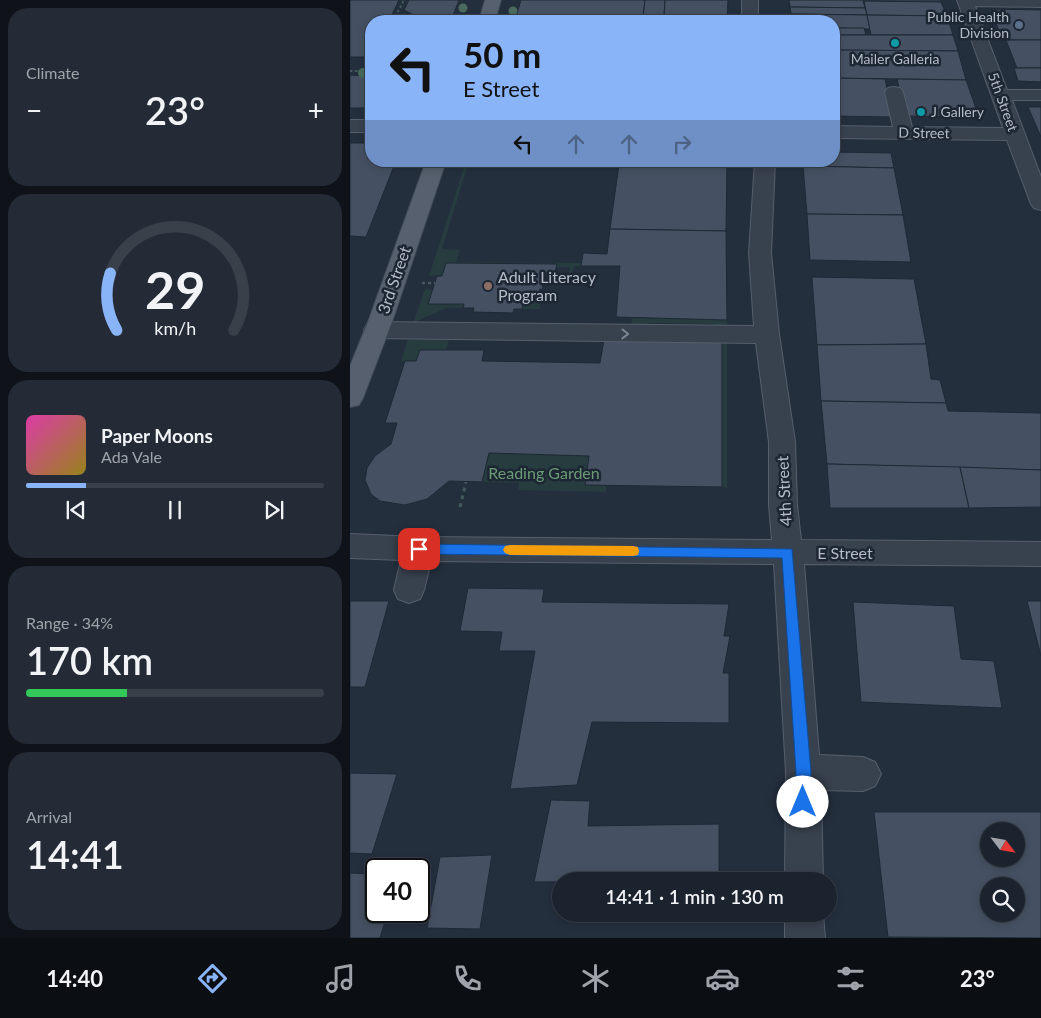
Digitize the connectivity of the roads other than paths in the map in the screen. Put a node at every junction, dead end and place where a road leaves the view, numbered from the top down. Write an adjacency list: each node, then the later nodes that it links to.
1 (494, 0): 5 (main road)
2 (750, 0): 6 (street)
3 (965, 1): 4 (street); 8 (street, 5th Street)
4 (1041, 2)
5 (489, 15)
6 (750, 15)
7 (894, 92): 13 (street)
8 (1001, 95): 9 (street); 14 (street, 5th Street)
9 (1041, 95)
10 (350, 126): 11 (street)
11 (365, 126)
12 (840, 132): 13 (street, D Street)
13 (904, 132): 14 (street, D Street)
14 (1014, 134): 17 (street, 5th Street)
15 (434, 167): 18 (main road, 3rd Street)
16 (765, 167): 19 (street, 4th Street)
17 (1041, 204)
18 (376, 330): 19 (street, one-way to 19); 20 (main road, 3rd Street)
19 (767, 334): 23 (street, 4th Street)
20 (350, 398)
21 (350, 546): 22 (street, E Street)
22 (419, 549): 23 (street, E Street); 25 (street)
23 (788, 552): 24 (street, E Street); 26 (street, 4th Street)
24 (1041, 554)
25 (409, 590)
26 (803, 772): 27 (street); 28 (street, 4th Street)
27 (863, 774)
28 (804, 872)
29 (804, 922): 30 (street)
30 (805, 938)

